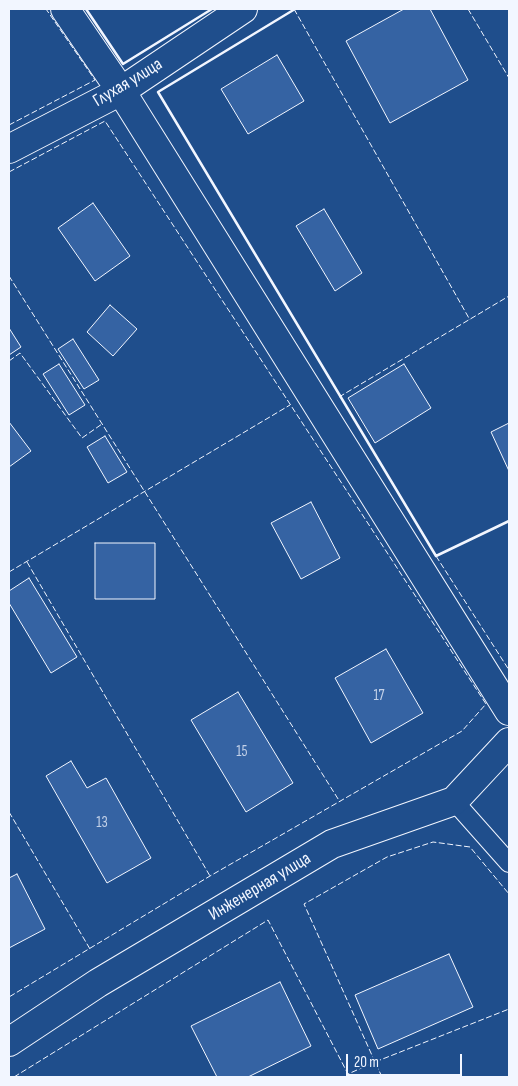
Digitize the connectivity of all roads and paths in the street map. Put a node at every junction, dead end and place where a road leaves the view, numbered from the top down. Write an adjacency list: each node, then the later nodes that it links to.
1 (65, 9): 3 (street)
2 (243, 9): 3 (street, Глухая улица)
3 (121, 91): 4 (street, Глухая улица); 5 (street)
4 (9, 149)
5 (509, 711)
6 (509, 742): 7 (street, Инженерная улица)
7 (454, 802): 8 (lane); 9 (street, Инженерная улица)
8 (509, 863)
9 (9, 1042)

